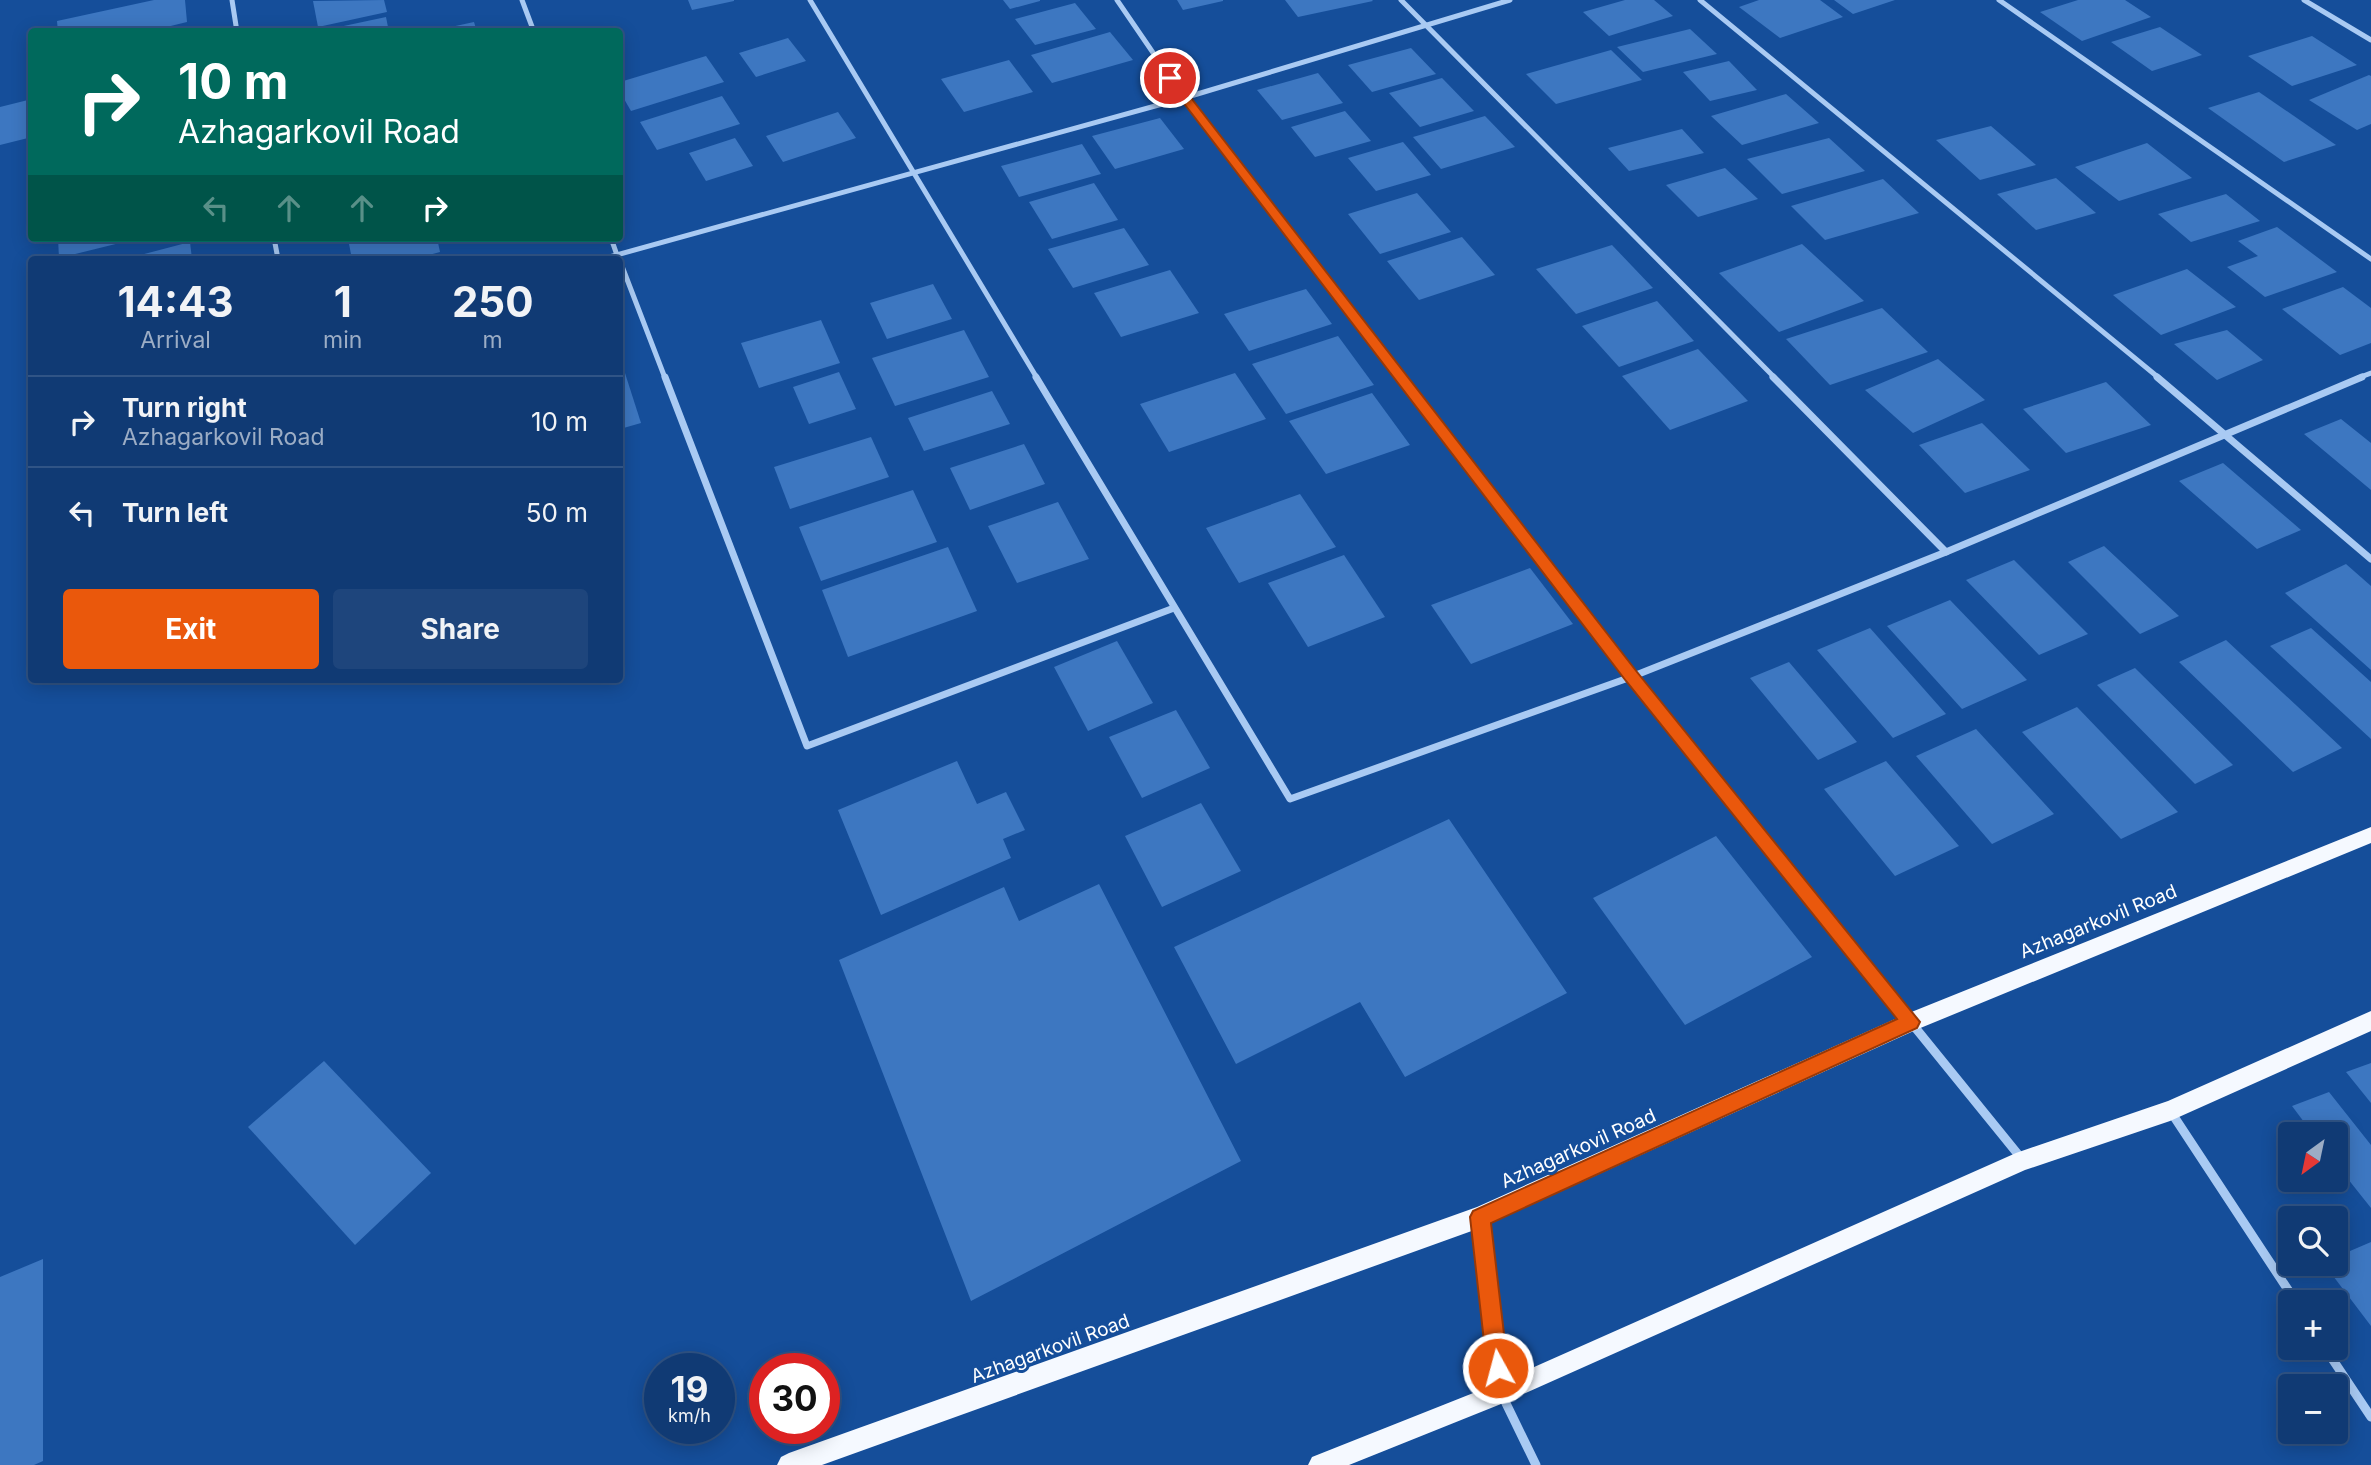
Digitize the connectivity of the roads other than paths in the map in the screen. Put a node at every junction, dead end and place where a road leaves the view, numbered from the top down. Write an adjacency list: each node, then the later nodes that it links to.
1 (232, 0): 11 (street)
2 (522, 0): 12 (street)
3 (810, 0): 15 (street)
4 (1116, 0): 14 (street)
5 (1401, 0): 10 (street)
6 (1510, 0): 10 (street)
7 (1700, 0): 20 (street)
8 (1999, 0): 17 (street)
9 (2304, 0): 13 (street)
10 (1425, 25): 14 (street); 21 (street)
11 (236, 28)
12 (532, 28)
13 (2371, 40)
14 (1184, 97): 15 (street); 24 (street)
15 (912, 173): 16 (street); 23 (street)
16 (623, 257)
17 (2371, 259)
18 (623, 271): 23 (street)
19 (2371, 373): 20 (street)
20 (2226, 434): 21 (street); 22 (street)
21 (1946, 552): 24 (street)
22 (2371, 559)
23 (1174, 608): 24 (street)
24 (1631, 677): 27 (street)
25 (2371, 835): 27 (main road, Azhagarkovil Road)
26 (2371, 1021): 28 (main road)
27 (1911, 1022): 29 (street); 30 (main road, Azhagarkovil Road)
28 (2170, 1111): 29 (main road); 31 (street)
29 (2023, 1160): 33 (main road)
30 (1480, 1217): 33 (street); 35 (main road, Azhagarkovil Road)
31 (2288, 1290)
32 (2333, 1360): 34 (street)
33 (1501, 1393): 36 (main road); 37 (street)
34 (2371, 1417)
35 (789, 1465)
36 (1320, 1465)
37 (1536, 1465)

